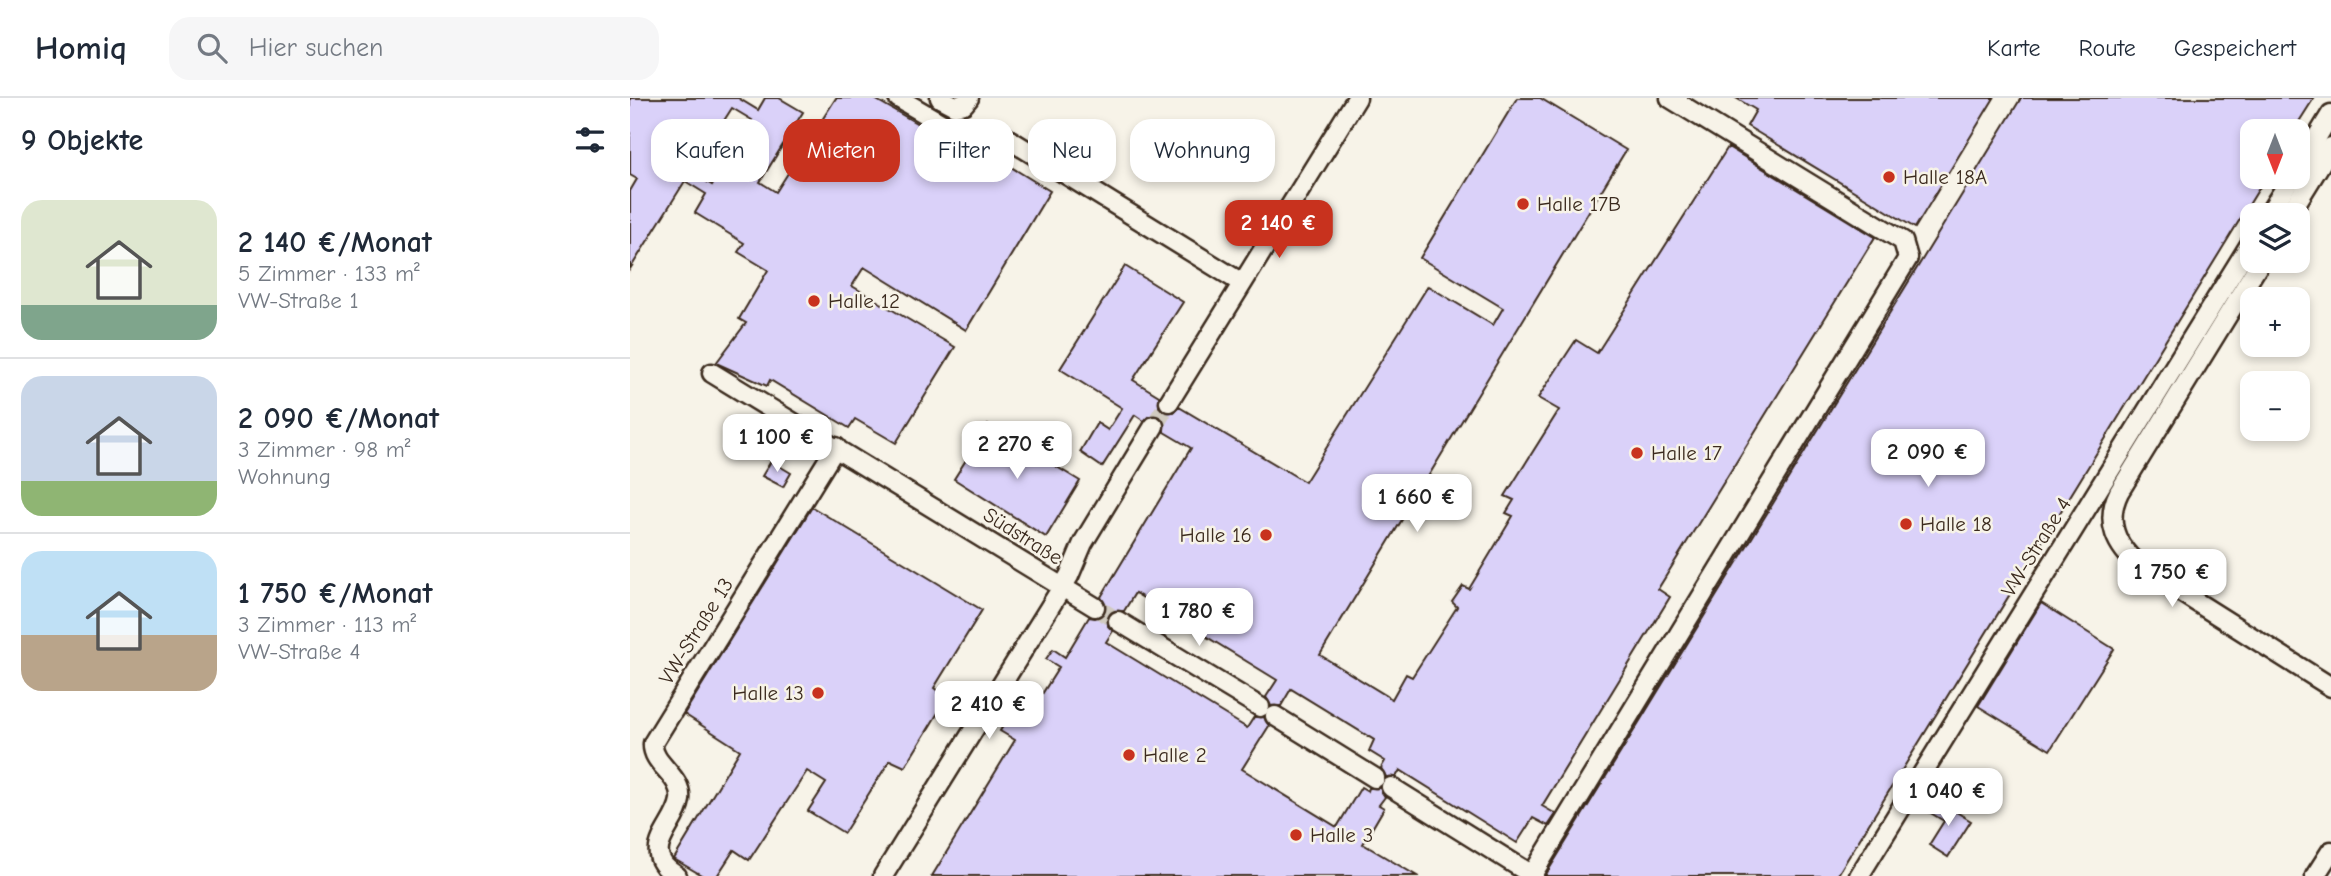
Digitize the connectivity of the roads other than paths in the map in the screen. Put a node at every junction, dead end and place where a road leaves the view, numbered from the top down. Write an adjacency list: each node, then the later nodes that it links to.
1 (898, 98): 12 (street)
2 (940, 98): 3 (street)
3 (969, 98)
4 (1357, 98): 12 (street)
5 (1670, 98): 22 (street)
6 (2331, 114): 8 (street)
7 (2331, 147): 9 (street)
8 (2310, 148)
9 (2296, 203)
10 (2240, 260): 25 (street, VW-Straße 4)
11 (2254, 273): 20 (street)
12 (1242, 283): 14 (street)
13 (712, 373): 16 (street, Südstraße)
14 (1170, 401)
15 (1154, 426): 17 (street)
16 (836, 447): 17 (street, Südstraße); 23 (street, VW-Straße 13)
17 (1062, 586): 18 (street, Südstraße); 24 (street)
18 (1095, 607)
19 (1118, 621): 22 (street)
20 (2331, 687)
21 (2331, 850): 26 (street)
22 (1533, 875)
23 (677, 876)
24 (883, 876)
25 (1859, 876)
26 (2315, 876)

